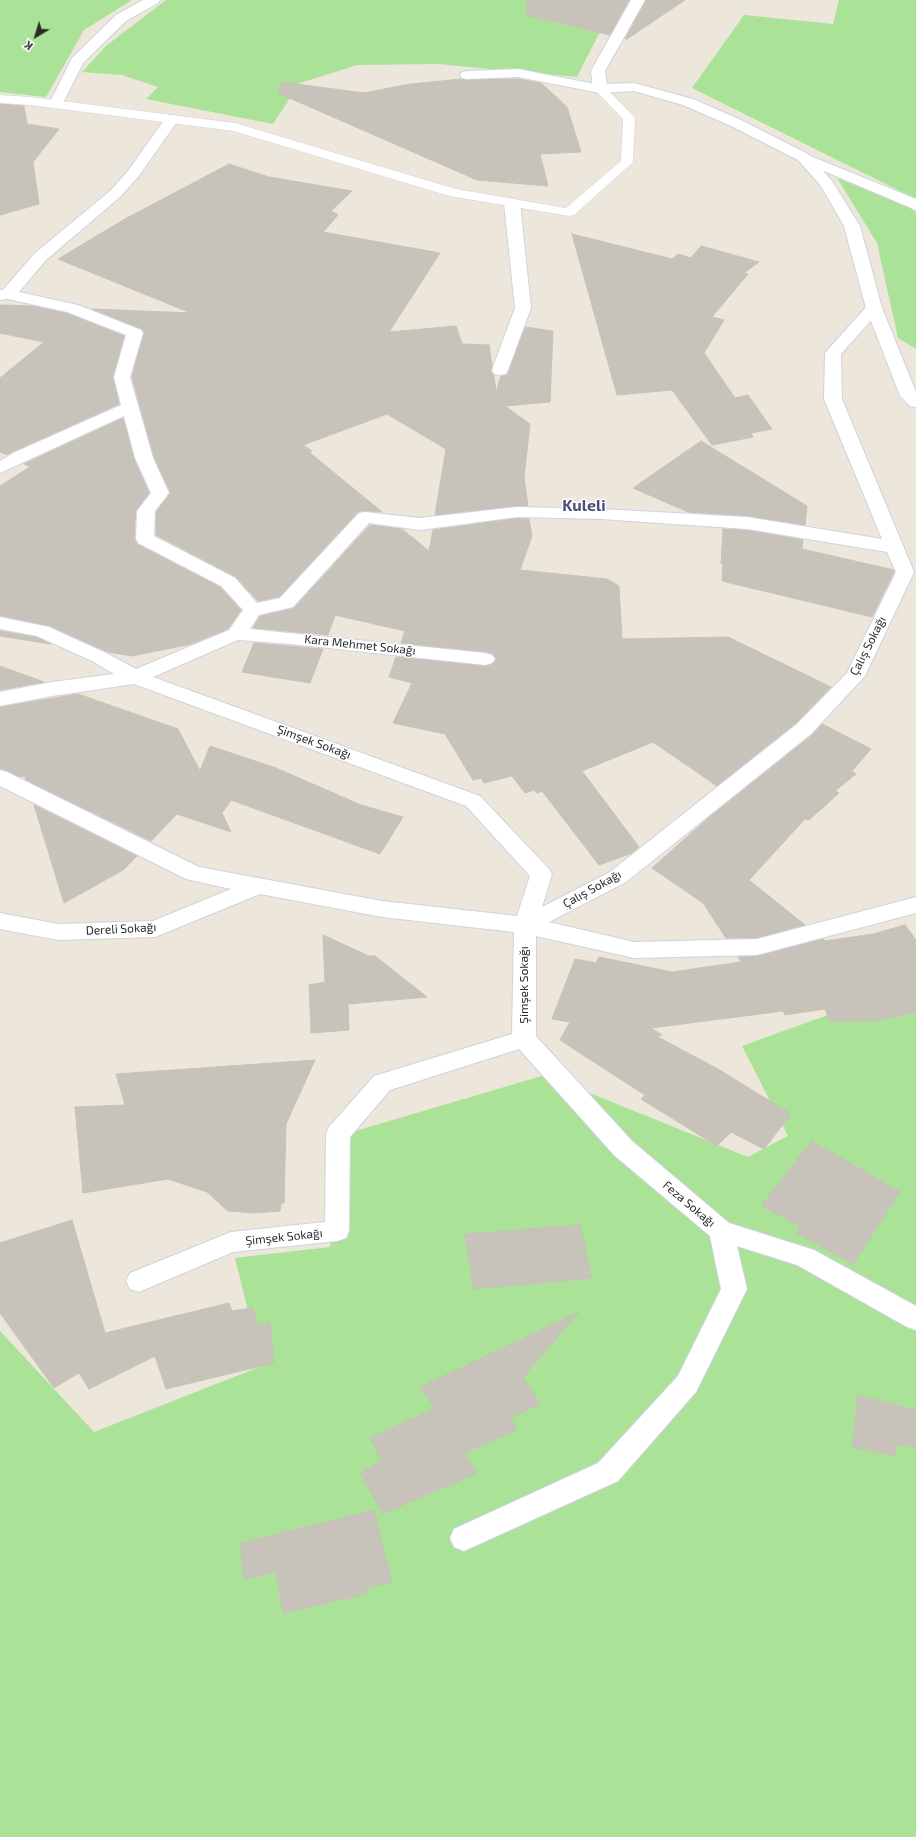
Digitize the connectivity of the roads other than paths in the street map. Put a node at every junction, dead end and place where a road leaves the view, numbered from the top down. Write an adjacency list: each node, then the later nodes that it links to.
1 (153, 0): 6 (street)
2 (638, 0): 4 (street)
3 (467, 74): 4 (street)
4 (600, 89): 8 (street); 9 (lane)
5 (0, 99): 6 (lane)
6 (56, 104): 7 (lane)
7 (172, 119): 9 (lane); 11 (street)
8 (803, 157): 10 (street); 12 (street)
9 (512, 203): 13 (street)
10 (915, 203)
11 (4, 294): 15 (street)
12 (874, 308): 14 (street); 17 (street, Çalış Sokağı)
13 (500, 370)
14 (916, 402)
15 (131, 407): 16 (street); 18 (street)
16 (0, 468)
17 (894, 547): 18 (street); 28 (street, Çalış Sokağı)
18 (252, 610): 20 (street)
19 (0, 623): 22 (street)
20 (236, 634): 21 (street, Kara Mehmet Sokağı); 22 (street)
21 (485, 659)
22 (135, 677): 23 (street); 28 (street, Şimşek Sokağı)
23 (0, 699)
24 (0, 777): 25 (street)
25 (260, 886): 27 (street, Dereli Sokağı); 28 (street)
26 (916, 905): 28 (street)
27 (0, 921)
28 (525, 925): 29 (street, Şimşek Sokağı)
29 (524, 1039): 30 (street, Feza Sokağı); 31 (street, Şimşek Sokağı)
30 (721, 1231): 32 (street, Feza Sokağı); 33 (street)
31 (139, 1281)
32 (916, 1319)
33 (464, 1538)

